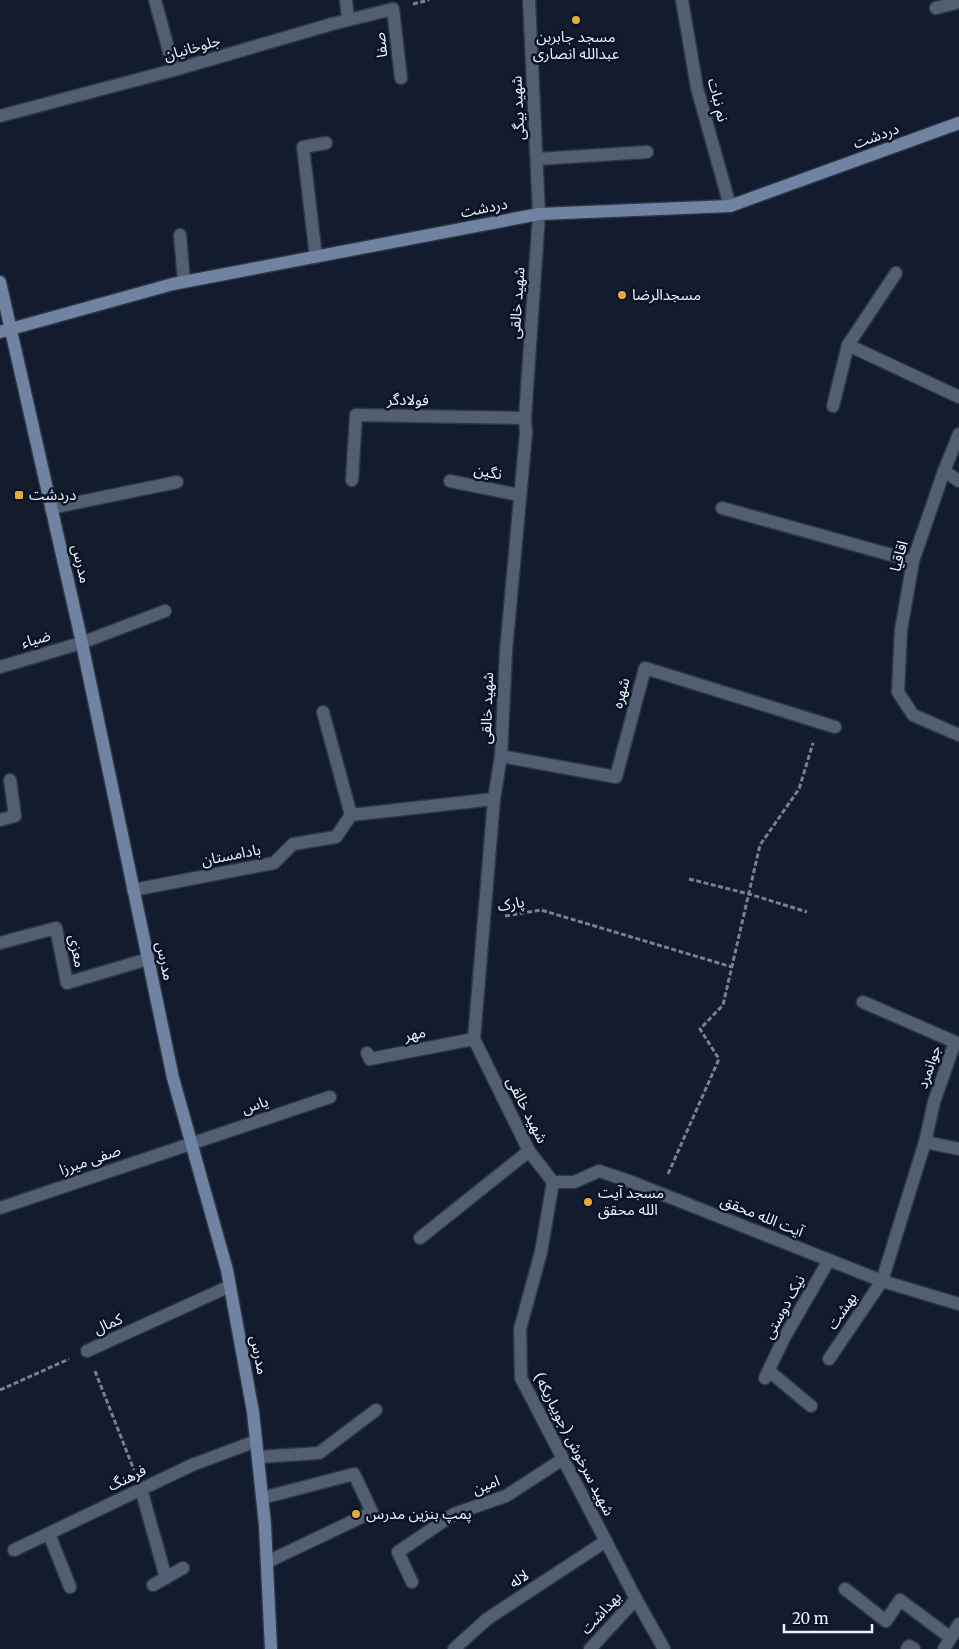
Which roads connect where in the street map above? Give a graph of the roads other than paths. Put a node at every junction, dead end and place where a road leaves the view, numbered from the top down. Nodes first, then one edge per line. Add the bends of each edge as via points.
1 (154, 0) edge
2 (346, 0) edge
3 (529, 0) edge
4 (682, 0) edge
5 (959, 2) edge
6 (936, 8) dead end
7 (393, 9) joint
8 (348, 19) junction
9 (174, 70) junction
10 (401, 78) dead end
11 (0, 116) edge
12 (959, 123) edge
13 (326, 143) dead end
14 (647, 152) dead end
15 (537, 159) junction
16 (730, 206) junction
17 (539, 214) junction
18 (180, 235) dead end
19 (316, 257) junction
20 (896, 273) dead end
21 (0, 282) edge
22 (184, 282) junction
23 (5, 331) edge
24 (848, 345) junction
25 (959, 397) edge
26 (833, 406) dead end
27 (526, 418) junction
28 (959, 434) edge
29 (944, 471) junction
30 (352, 480) dead end
31 (450, 481) dead end
32 (959, 481) edge
33 (177, 482) dead end
34 (519, 495) junction
35 (52, 508) junction
36 (722, 508) dead end
37 (913, 561) junction
38 (165, 611) dead end
39 (82, 643) junction
40 (0, 667) edge
41 (323, 712) dead end
42 (835, 728) dead end
43 (959, 735) edge
44 (501, 756) junction
45 (10, 780) dead end
46 (494, 799) junction
47 (351, 815) junction
48 (0, 820) edge
49 (133, 890) junction
50 (0, 943) edge
51 (148, 959) junction
52 (863, 1002) dead end
53 (474, 1039) junction
54 (367, 1052) dead end
55 (330, 1097) dead end
56 (926, 1142) junction
57 (191, 1144) junction
58 (959, 1149) edge
59 (529, 1151) junction
60 (553, 1182) junction
61 (0, 1208) edge
62 (420, 1238) dead end
63 (829, 1260) junction
64 (882, 1281) junction
65 (230, 1286) junction
66 (959, 1304) edge
67 (87, 1351) road end
68 (829, 1359) dead end
69 (811, 1406) dead end
70 (376, 1410) dead end
71 (256, 1441) junction
72 (258, 1457) junction
73 (563, 1459) junction
74 (142, 1489) junction
75 (262, 1498) junction
76 (49, 1534) junction
77 (606, 1541) junction
78 (14, 1550) dead end
79 (267, 1562) junction
80 (183, 1568) dead end
81 (166, 1578) junction
82 (412, 1582) dead end
83 (153, 1585) dead end
84 (70, 1587) dead end
85 (845, 1589) dead end
86 (636, 1600) junction
87 (959, 1624) edge
88 (947, 1644) edge
89 (271, 1649) edge
90 (454, 1649) edge
91 (590, 1649) edge
92 (664, 1649) edge
93 (907, 1649) edge
94 (914, 1649) edge

1 - 9 street
2 - 8 street
3 - 15 street, شهید بیگی
4 - 16 street, نم نبات via 698,88
5 - 6 street
7 - 8 street, جلوخانیان
7 - 10 street, صفا
8 - 9 street, جلوخانیان
9 - 11 street, جلوخانیان
12 - 16 main road, دردشت
13 - 19 street via 303,148
14 - 15 street
15 - 17 street, شهید بیگی
16 - 17 main road, دردشت
17 - 19 main road, دردشت
17 - 27 street, شهید خالقی
18 - 22 street
19 - 22 main road, دردشت
20 - 24 street
21 - 23 main road, مدرس
22 - 23 main road, دردشت
23 - 35 main road, مدرس
24 - 25 street
24 - 26 street
27 - 30 street, فولادگر via 356,415
27 - 34 street, شهید خالقی
28 - 29 street, اقاقیا
29 - 32 street
29 - 37 street, اقاقیا
31 - 34 street, نگین
33 - 35 street
34 - 44 street, شهید خالقی
35 - 39 main road, مدرس
36 - 37 street
37 - 43 street, اقاقیا via 901,630 898,692 913,714
38 - 39 street, ضیاء
39 - 40 street, ضیاء
39 - 49 main road, مدرس
41 - 47 street
42 - 44 street, شهره via 645,668 616,777
44 - 46 street, شهید خالقی
45 - 48 street via 15,816
46 - 47 street
46 - 53 street, شهید خالقی
47 - 49 street, بادامستان via 336,837 293,844 274,863
49 - 51 main road, مدرس
50 - 51 street, معزی via 56,928 67,984
51 - 57 main road, مدرس via 173,1078
52 - 56 street, جوانمرد via 955,1042 934,1102
53 - 54 street, مهر via 370,1060
53 - 59 street, شهید خالقی
55 - 57 street, یاس
56 - 58 street
56 - 64 street, جوانمرد
57 - 61 street, صفی میرزا
57 - 65 main road, مدرس
59 - 60 street, شهید خالقی
59 - 62 street
60 - 63 street, آیت الله محقق via 574,1182 599,1171
60 - 73 street, شهید سرخوش (جویباریکه) via 541,1252 520,1329 521,1378
63 - 64 street, آیت الله محقق
63 - 69 street, نیک دوستی via 767,1374
64 - 66 street, آیت الله محقق
64 - 68 street, بهشت
65 - 67 street, کمال
65 - 71 main road, مدرس via 254,1412
70 - 72 street via 319,1453
71 - 72 main road, مدرس
71 - 74 street, فرهنگ via 192,1465
72 - 75 main road, مدرس
73 - 77 street, شهید سرخوش (جویباریکه)
73 - 82 street, امین via 506,1496 454,1514 398,1552
74 - 76 street, فرهنگ
74 - 81 street
75 - 79 main road, مدرس
75 - 79 street via 354,1474 372,1512
76 - 78 street, فرهنگ
76 - 84 street
77 - 86 street, شهید سرخوش (جویباریکه)
77 - 90 street, لاله via 487,1619
79 - 89 main road, مدرس
80 - 81 street
81 - 83 street
85 - 88 street via 886,1621 900,1600
86 - 91 street, بهداشت
86 - 92 street, شهید سرخوش (جویباریکه)
87 - 88 street
93 - 94 street via 909,1646

